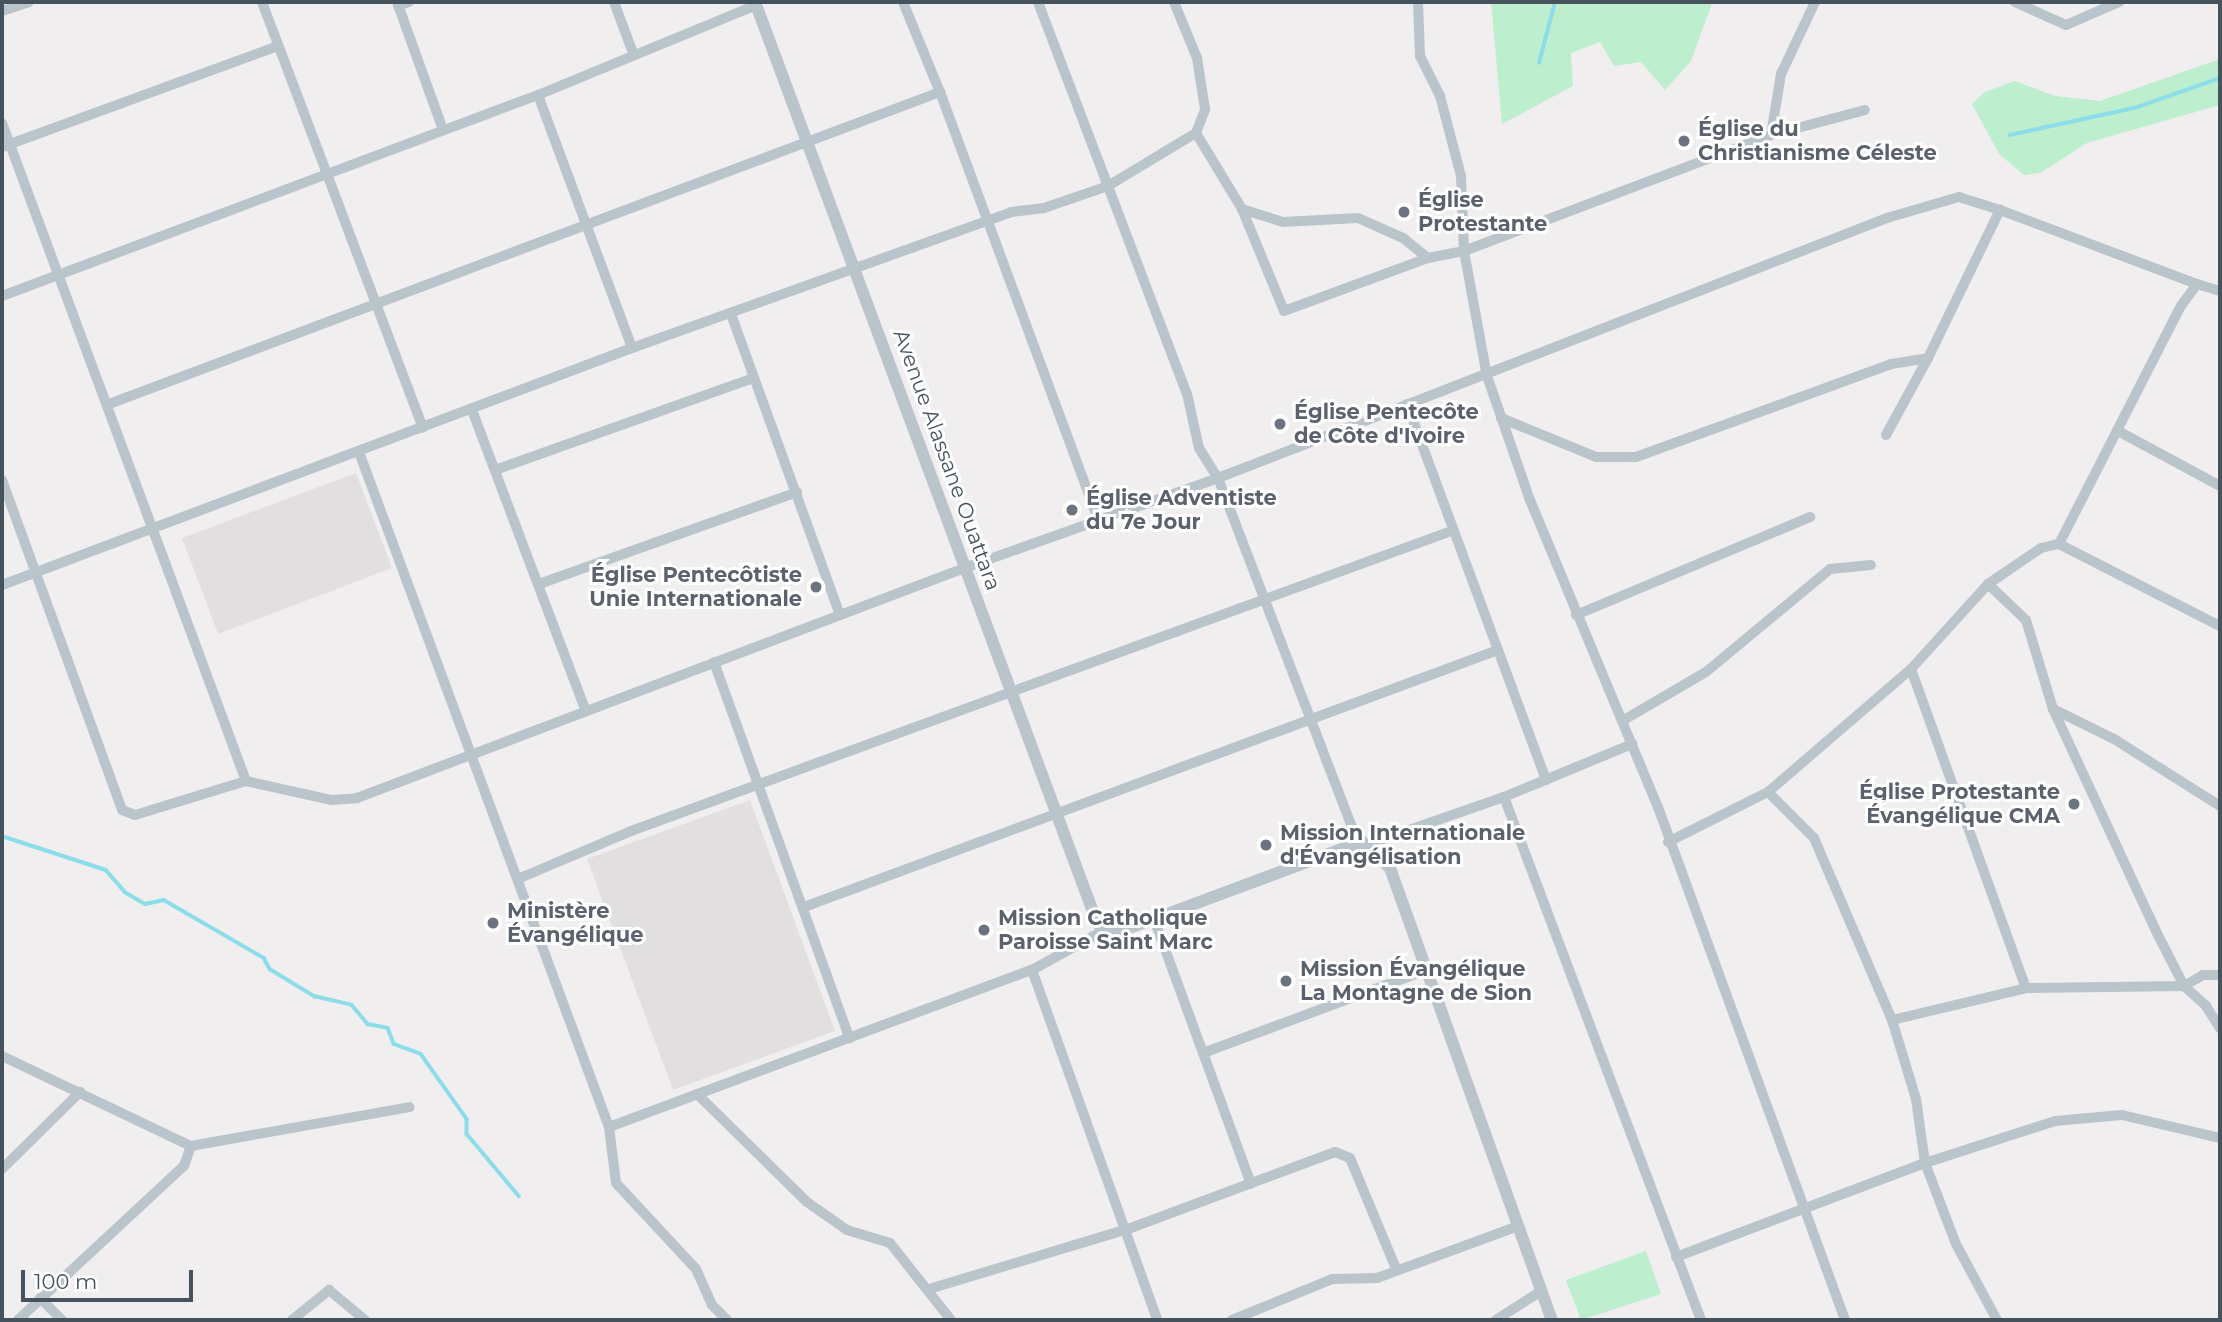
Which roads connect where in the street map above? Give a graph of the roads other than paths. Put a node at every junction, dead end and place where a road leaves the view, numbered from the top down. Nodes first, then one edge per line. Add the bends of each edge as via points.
1 (29, 2) edge
2 (262, 2) edge
3 (409, 2) edge
4 (614, 2) edge
5 (903, 2) edge
6 (1038, 2) edge
7 (1174, 2) edge
8 (1418, 2) edge
9 (1815, 2) edge
10 (2015, 2) edge
11 (2119, 2) edge
12 (755, 3) edge
13 (397, 4) edge
14 (2, 11) edge
15 (278, 47) junction
16 (633, 53) junction
17 (940, 92) junction
18 (538, 95) junction
19 (1865, 110) dead end
20 (2, 123) edge
21 (443, 130) junction
22 (1196, 133) junction
23 (1771, 135) junction
24 (809, 141) junction
25 (6, 146) edge
26 (326, 172) junction
27 (1108, 186) junction
28 (1242, 209) junction
29 (2000, 209) junction
30 (987, 221) junction
31 (586, 224) junction
32 (1464, 251) junction
33 (1428, 258) junction
34 (855, 269) junction
35 (58, 273) junction
36 (2197, 284) junction
37 (2220, 291) edge
38 (2, 296) edge
39 (377, 302) junction
40 (731, 314) junction
41 (632, 348) junction
42 (1928, 358) junction
43 (1487, 376) junction
44 (753, 378) junction
45 (109, 404) junction
46 (1407, 404) junction
47 (472, 410) junction
48 (1501, 418) junction
49 (423, 428) junction
50 (2118, 431) junction
51 (1886, 435) dead end
52 (359, 452) junction
53 (495, 470) junction
54 (1218, 478) junction
55 (2, 480) edge
56 (2220, 486) edge
57 (797, 492) junction
58 (1810, 517) dead end
59 (1099, 521) junction
60 (156, 529) junction
61 (1454, 530) junction
62 (2059, 544) junction
63 (1871, 565) dead end
64 (967, 567) junction
65 (37, 573) junction
66 (539, 584) junction
67 (1988, 584) junction
68 (2, 585) edge
69 (1265, 598) junction
70 (840, 615) junction
71 (1576, 615) junction
72 (2220, 626) edge
73 (1498, 650) junction
74 (714, 663) junction
75 (1911, 669) junction
76 (1011, 691) junction
77 (585, 709) junction
78 (2053, 709) junction
79 (1312, 719) junction
80 (1622, 721) junction
81 (1632, 744) junction
82 (469, 755) junction
83 (1546, 780) junction
84 (246, 781) junction
85 (759, 785) junction
86 (1768, 793) junction
87 (1504, 797) junction
88 (2220, 806) edge
89 (1056, 813) junction
90 (1668, 842) junction
91 (1366, 845) junction
92 (520, 878) junction
93 (804, 907) junction
94 (1154, 919) junction
95 (1103, 932) junction
96 (1032, 970) junction
97 (1424, 971) junction
98 (2220, 975) edge
99 (2184, 986) junction
100 (2026, 988) junction
101 (1892, 1020) junction
102 (2220, 1028) edge
103 (849, 1038) junction
104 (1203, 1053) junction
105 (2, 1056) edge
106 (80, 1092) junction
107 (697, 1094) junction
108 (410, 1107) dead end
109 (609, 1127) junction
110 (2220, 1138) edge
111 (191, 1146) junction
112 (1925, 1163) junction
113 (2, 1169) edge
114 (1251, 1184) junction
115 (1805, 1209) junction
116 (1518, 1226) junction
117 (1128, 1229) junction
118 (1676, 1257) junction
119 (1396, 1271) junction
120 (929, 1289) junction
121 (1541, 1291) junction
122 (40, 1298) junction
123 (18, 1320) edge
124 (62, 1320) edge
125 (292, 1320) edge
126 (365, 1320) edge
127 (727, 1320) edge
128 (951, 1320) edge
129 (1157, 1320) edge
130 (1232, 1320) edge
131 (1496, 1320) edge
132 (1552, 1320) edge
133 (1701, 1320) edge
134 (1844, 1320) edge
135 (1997, 1320) edge

1 - 14 street
2 - 15 street
3 - 13 street
4 - 16 street
5 - 17 street
6 - 27 street
7 - 22 street via 1197,58 1205,109
8 - 32 street via 1420,55 1440,96 1461,176
9 - 23 street via 1781,74
10 - 11 street via 2066,25
12 - 16 street
12 - 24 street, Avenue Alassane Ouattara
13 - 21 street
15 - 25 street
15 - 26 street
16 - 18 street
17 - 24 street
17 - 30 street
18 - 21 street
18 - 31 street
19 - 23 street
20 - 25 street
21 - 26 street
22 - 27 street
22 - 28 street
23 - 32 street
24 - 31 street
24 - 34 street, Avenue Alassane Ouattara
25 - 35 street
26 - 35 street
26 - 39 street
27 - 30 street
27 - 54 street via 1187,394 1199,448
28 - 33 street via 1283,222 1358,218 1403,238
28 - 33 street via 1284,311
29 - 36 street
29 - 42 street
29 - 43 street via 1959,197 1921,206
30 - 34 street
30 - 59 street
31 - 39 street
31 - 41 street
32 - 33 street
32 - 43 street
34 - 40 street
34 - 64 street, Avenue Alassane Ouattara
35 - 38 street
35 - 45 street
36 - 37 street
36 - 50 street via 2162,338
39 - 45 street
39 - 49 street
40 - 41 street
40 - 44 street
41 - 47 street
42 - 48 street via 1891,364 1636,457 1596,457
42 - 51 street
43 - 46 street
43 - 48 street
44 - 53 street
44 - 57 street
45 - 60 street
46 - 54 street
46 - 61 street
47 - 49 street
47 - 53 street
48 - 71 street
49 - 52 street
50 - 56 street
50 - 62 street
52 - 60 street
52 - 82 street
53 - 66 street
54 - 59 street
54 - 69 street
55 - 65 street
57 - 66 street
57 - 70 street
58 - 71 street
59 - 64 street
60 - 65 street
60 - 84 street
61 - 69 street
61 - 73 street
62 - 67 street via 2013,563
62 - 72 street
63 - 80 street via 1830,569 1706,672
64 - 70 street
64 - 76 street, Avenue Alassane Ouattara
65 - 68 street
65 - 84 street via 121,810 135,815
66 - 77 street
67 - 75 street
67 - 78 street via 2026,620
69 - 76 street
69 - 79 street
70 - 74 street
71 - 80 street
73 - 79 street
73 - 83 street
74 - 77 street
74 - 85 street
75 - 86 street
75 - 100 street
76 - 85 street
76 - 89 street, Avenue Alassane Ouattara
77 - 82 street
78 - 88 street via 2114,739
78 - 99 street
79 - 89 street
79 - 91 street via 1351,825
80 - 81 street
81 - 83 street
81 - 90 street
82 - 84 street via 357,798 331,800
82 - 92 street
83 - 87 street
85 - 92 street via 631,831
85 - 93 street
86 - 90 street
86 - 101 street via 1814,838
87 - 91 street
87 - 118 street
89 - 93 street
89 - 95 street, Avenue Alassane Ouattara
90 - 115 street
91 - 94 street via 1345,848
91 - 97 street via 1390,869
92 - 109 street
93 - 103 street
94 - 95 street via 1116,933
94 - 104 street
95 - 96 street
96 - 103 street
96 - 117 street
97 - 104 street
97 - 116 street
98 - 99 street via 2203,975
99 - 100 street
99 - 102 street via 2206,1006
100 - 101 street
101 - 112 street via 1916,1099
103 - 107 street
104 - 114 street
105 - 106 street
106 - 111 street
106 - 113 street
107 - 109 street
107 - 120 street via 807,1202 847,1230 890,1243
108 - 111 street
109 - 127 street via 611,1170 621,1194 696,1269 712,1305
110 - 112 street via 2122,1115 2089,1114
111 - 122 street via 184,1167
112 - 115 street
112 - 135 street via 1956,1244
114 - 117 street
114 - 119 street via 1344,1152
115 - 118 street
115 - 134 street
116 - 119 street
116 - 121 street
117 - 120 street
117 - 129 street
118 - 133 street
119 - 130 street via 1377,1278 1332,1279
120 - 128 street
121 - 131 street
121 - 132 street
122 - 123 street
122 - 124 street
125 - 126 street via 329,1290

